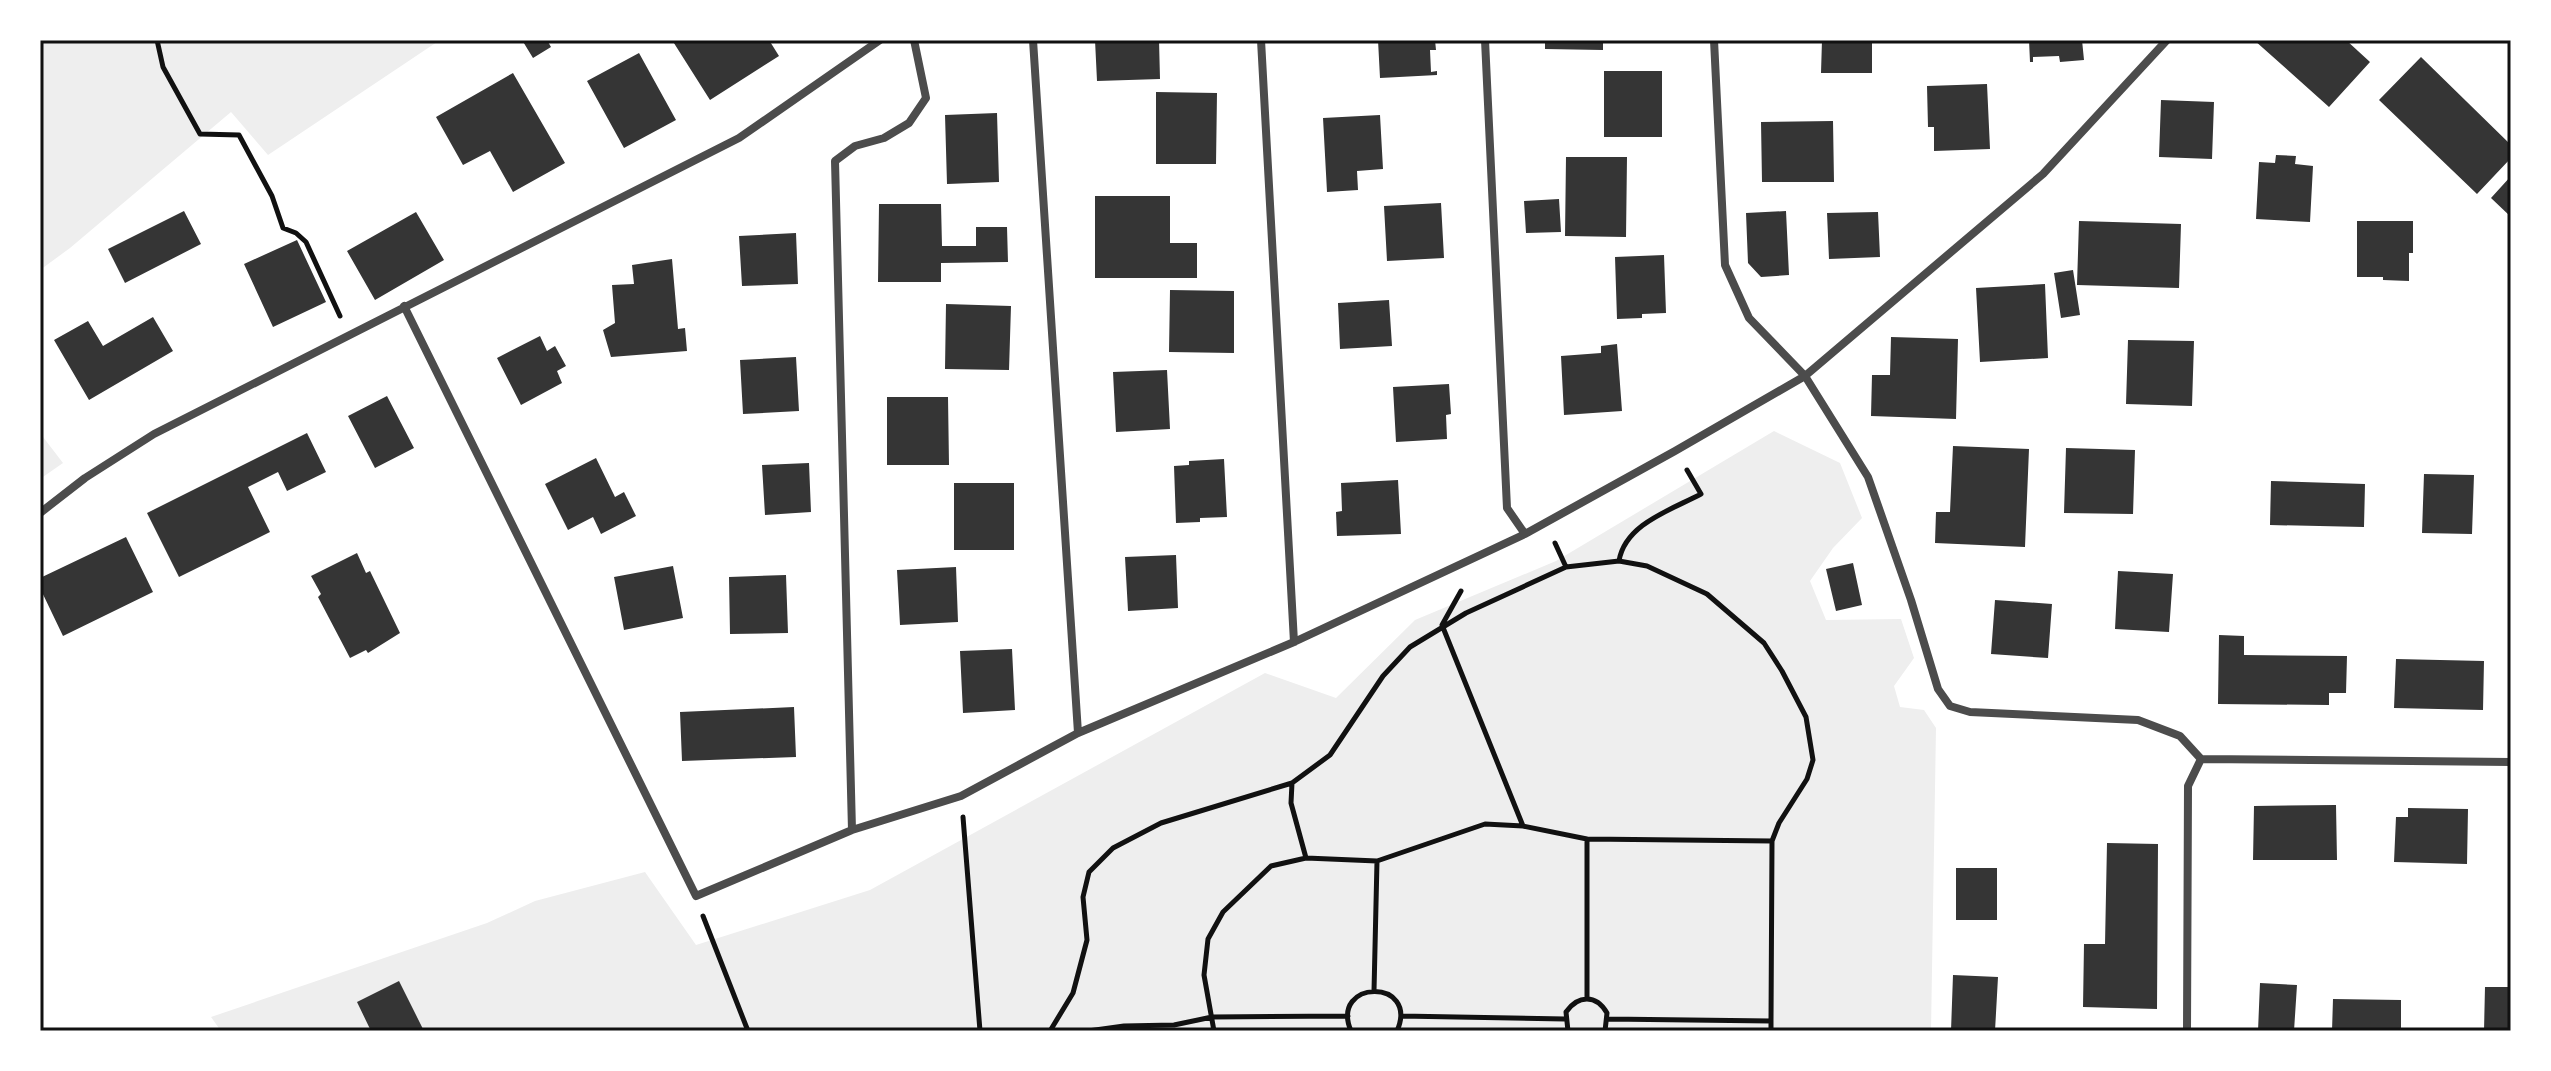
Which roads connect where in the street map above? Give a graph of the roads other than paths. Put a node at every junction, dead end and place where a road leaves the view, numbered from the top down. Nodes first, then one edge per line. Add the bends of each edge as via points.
1 (880, 40) edge
2 (914, 40) edge
3 (1033, 40) edge
4 (1261, 40) edge
5 (1485, 40) edge
6 (1714, 40) edge
7 (2167, 40) edge
8 (404, 306) junction
9 (1805, 376) junction
10 (40, 513) edge
11 (1525, 534) junction
12 (1294, 642) junction
13 (1078, 733) junction
14 (2201, 759) junction
15 (2511, 762) edge
16 (852, 830) junction
17 (2187, 1031) edge

1 - 8 street via 739,138
2 - 16 street via 926,98 909,123 884,138 855,146 835,161
3 - 13 street
4 - 12 street
5 - 11 street via 1507,508
6 - 9 street via 1725,265 1749,318
7 - 9 street via 2043,174
8 - 10 street via 154,434
8 - 16 street via 696,896
9 - 11 street
9 - 14 street via 1868,477 1938,689 1950,706 1970,712 2138,720 2180,736
11 - 12 street
12 - 13 street
13 - 16 street via 961,796
14 - 15 street
14 - 17 street via 2188,786

